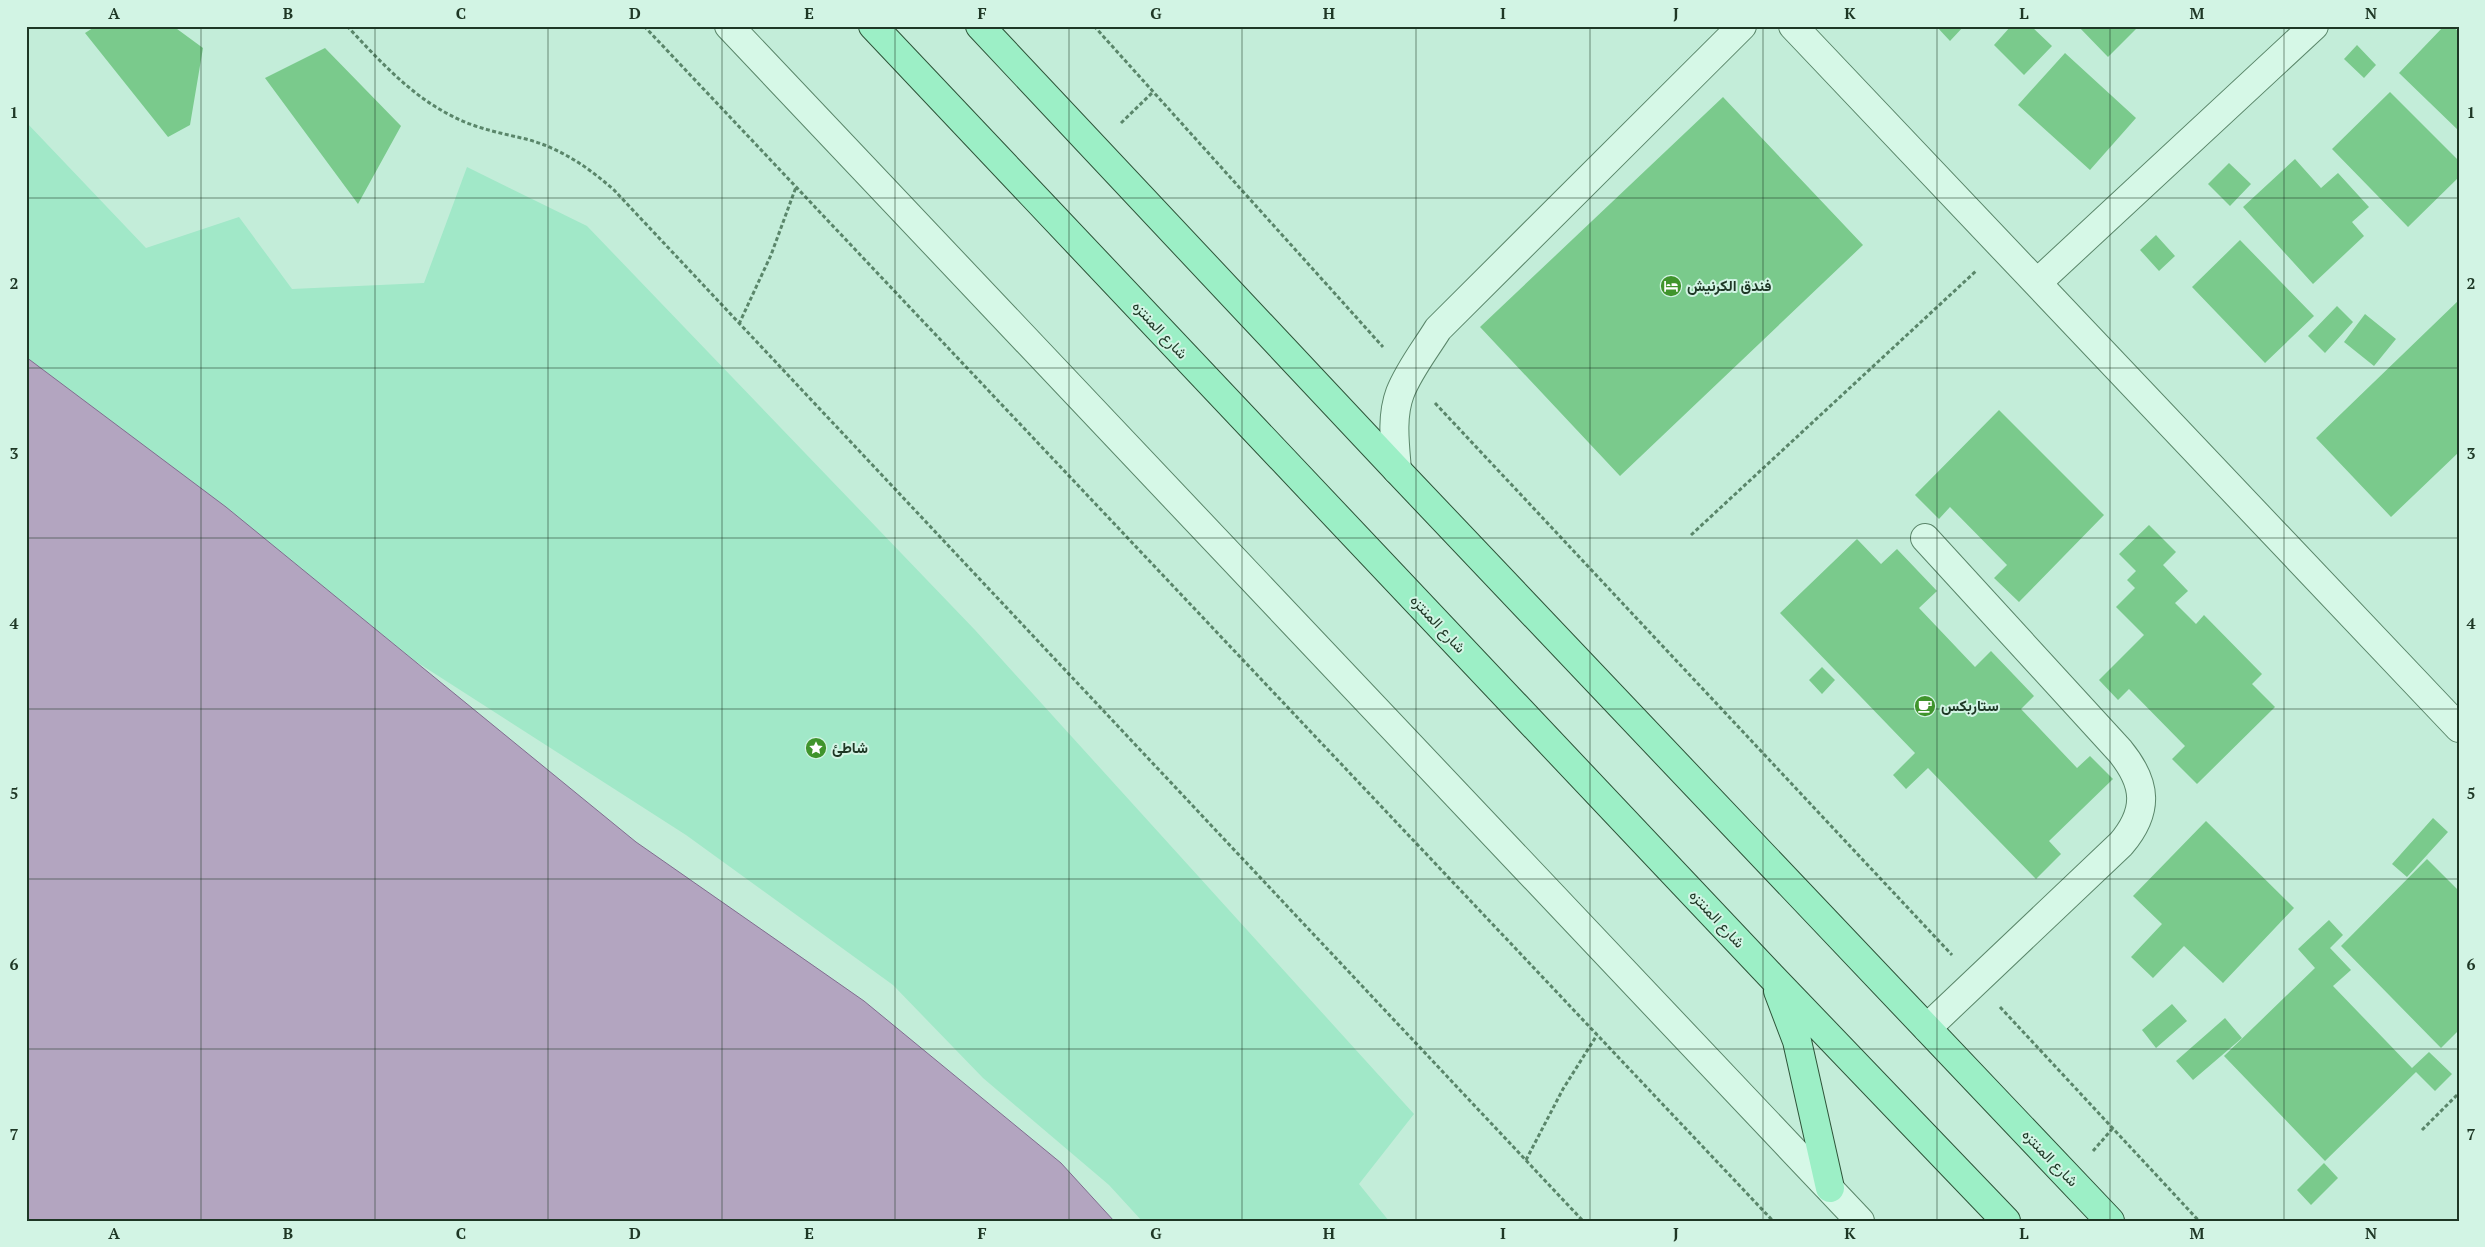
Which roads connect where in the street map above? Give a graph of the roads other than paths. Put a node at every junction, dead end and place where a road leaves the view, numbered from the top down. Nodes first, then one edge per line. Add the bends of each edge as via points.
1 (729, 26) edge
2 (873, 26) edge
3 (980, 26) edge
4 (1742, 26) edge
5 (1793, 26) edge
6 (2314, 26) edge
7 (2037, 283) junction
8 (1397, 470) junction
9 (1925, 538) dead end
10 (2459, 728) edge
11 (1771, 976) junction
12 (1927, 1028) junction
13 (1830, 1188) junction
14 (1860, 1221) edge
15 (2006, 1221) edge
16 (2110, 1221) edge

1 - 13 street
2 - 11 main road, شارع المنتزه
3 - 8 main road, شارع المنتزه
4 - 8 street via 1438,329 1408,375 1400,395 1394,432
5 - 7 street
6 - 7 street
7 - 10 street
8 - 12 main road, شارع المنتزه
9 - 12 street via 2134,767 2141,787 2141,808 2134,828 2121,844
11 - 13 main road via 1797,1041
11 - 15 main road, شارع المنتزه
12 - 16 main road, شارع المنتزه
13 - 14 street

